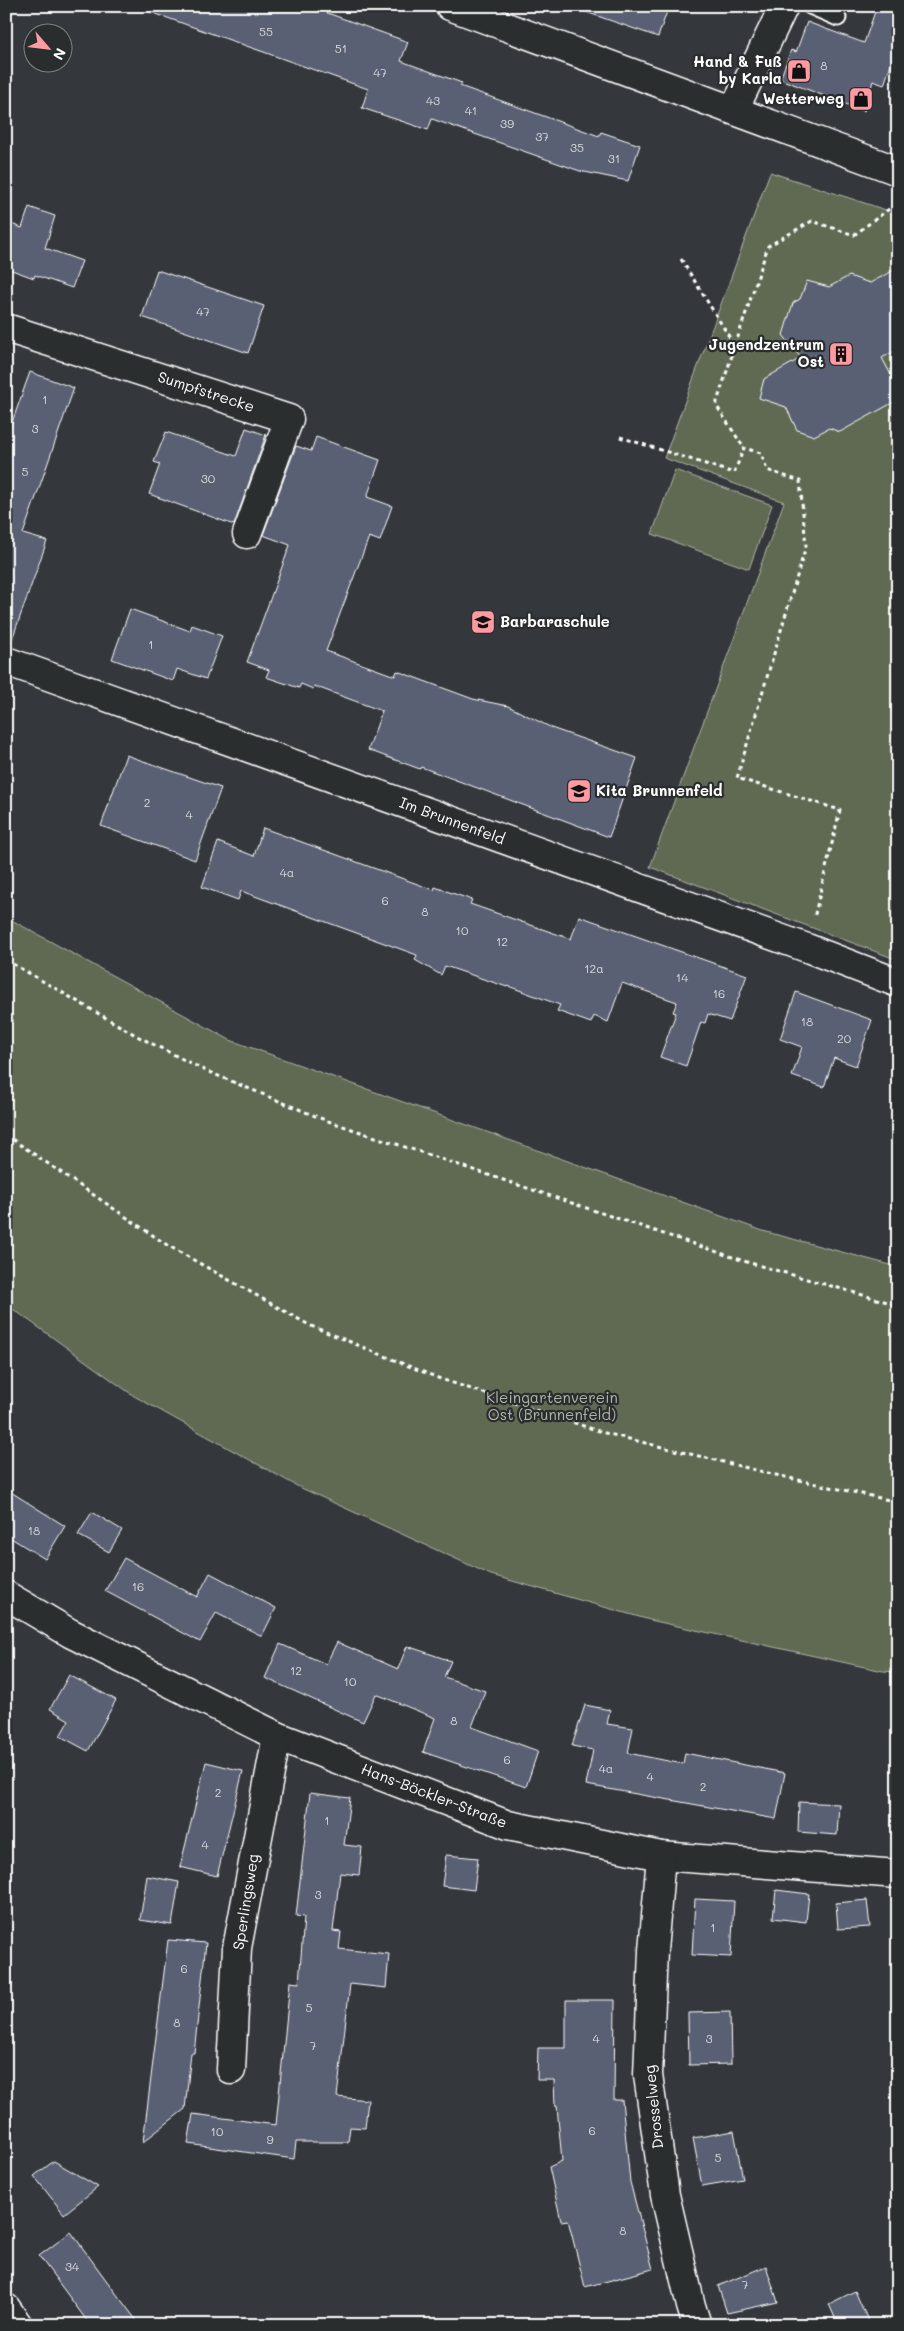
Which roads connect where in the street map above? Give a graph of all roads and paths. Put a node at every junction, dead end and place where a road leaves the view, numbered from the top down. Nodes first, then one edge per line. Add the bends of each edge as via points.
1 (450, 6) edge
2 (784, 6) edge
3 (810, 6) edge
4 (838, 18) dead end
5 (734, 110) junction
6 (898, 172) edge
7 (898, 202) edge
8 (681, 259) dead end
9 (6, 328) edge
10 (735, 346) junction
11 (620, 437) dead end
12 (744, 448) junction
13 (247, 534) dead end
14 (6, 661) edge
15 (807, 948) junction
16 (6, 960) edge
17 (898, 983) edge
18 (6, 1134) edge
19 (898, 1305) edge
20 (898, 1502) edge
21 (6, 1595) edge
22 (277, 1736) junction
23 (661, 1856) junction
24 (898, 1874) edge
25 (231, 2070) dead end
26 (6, 2308) edge
27 (18, 2325) edge
28 (698, 2325) edge

1 - 5 street
2 - 5 street
3 - 4 lane
5 - 6 street
7 - 10 path via 854,235 812,221 768,246
8 - 10 path
9 - 13 street, Sumpfstrecke via 289,419
10 - 12 path via 716,405
11 - 12 path via 734,473
12 - 15 path via 761,454 767,470 800,480 806,546 737,778 840,810
14 - 15 street, Im Brunnenfeld
15 - 17 street, Im Brunnenfeld
16 - 19 path via 130,1032 204,1070 325,1120 747,1262
18 - 20 path via 167,1244 309,1325 438,1378 604,1433 776,1476
21 - 22 street, Hans-Böckler-Straße via 70,1633
22 - 23 street, Hans-Böckler-Straße via 508,1825
22 - 25 street, Sperlingsweg via 237,1948
23 - 24 street, Hans-Böckler-Straße
23 - 28 street, Drosselweg via 648,2075 665,2194
26 - 27 street

